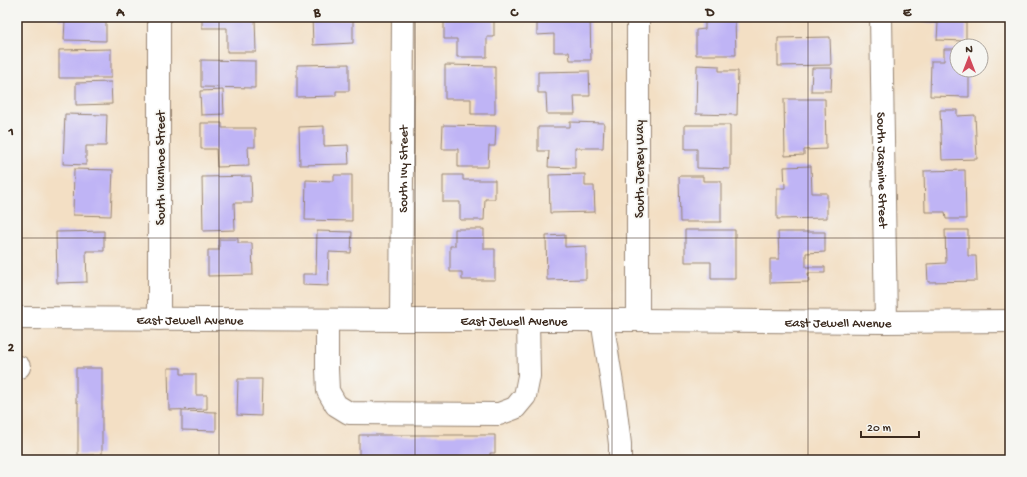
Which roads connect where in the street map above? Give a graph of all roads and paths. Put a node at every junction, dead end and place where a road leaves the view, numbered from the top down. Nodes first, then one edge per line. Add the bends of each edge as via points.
1 (159, 17) edge
2 (403, 17) edge
3 (638, 17) edge
4 (881, 17) edge
5 (17, 318) edge
6 (159, 319) junction
7 (327, 320) junction
8 (402, 320) junction
9 (528, 320) junction
10 (602, 320) junction
11 (638, 320) junction
12 (1010, 321) edge
13 (886, 322) junction
14 (620, 460) edge

1 - 6 street, South Ivanhoe Street
2 - 8 street, South Ivy Street
3 - 11 street, South Jersey Way
4 - 13 street, South Jasmine Street
5 - 6 street, East Jewell Avenue
6 - 7 street, East Jewell Avenue
7 - 8 street, East Jewell Avenue
7 - 9 street via 328,392 336,405 349,412 491,414 515,408 525,396 529,376
8 - 9 street, East Jewell Avenue
9 - 10 street, East Jewell Avenue
10 - 11 street, East Jewell Avenue
10 - 14 street via 620,444
11 - 13 street, East Jewell Avenue
12 - 13 street, East Jewell Avenue

